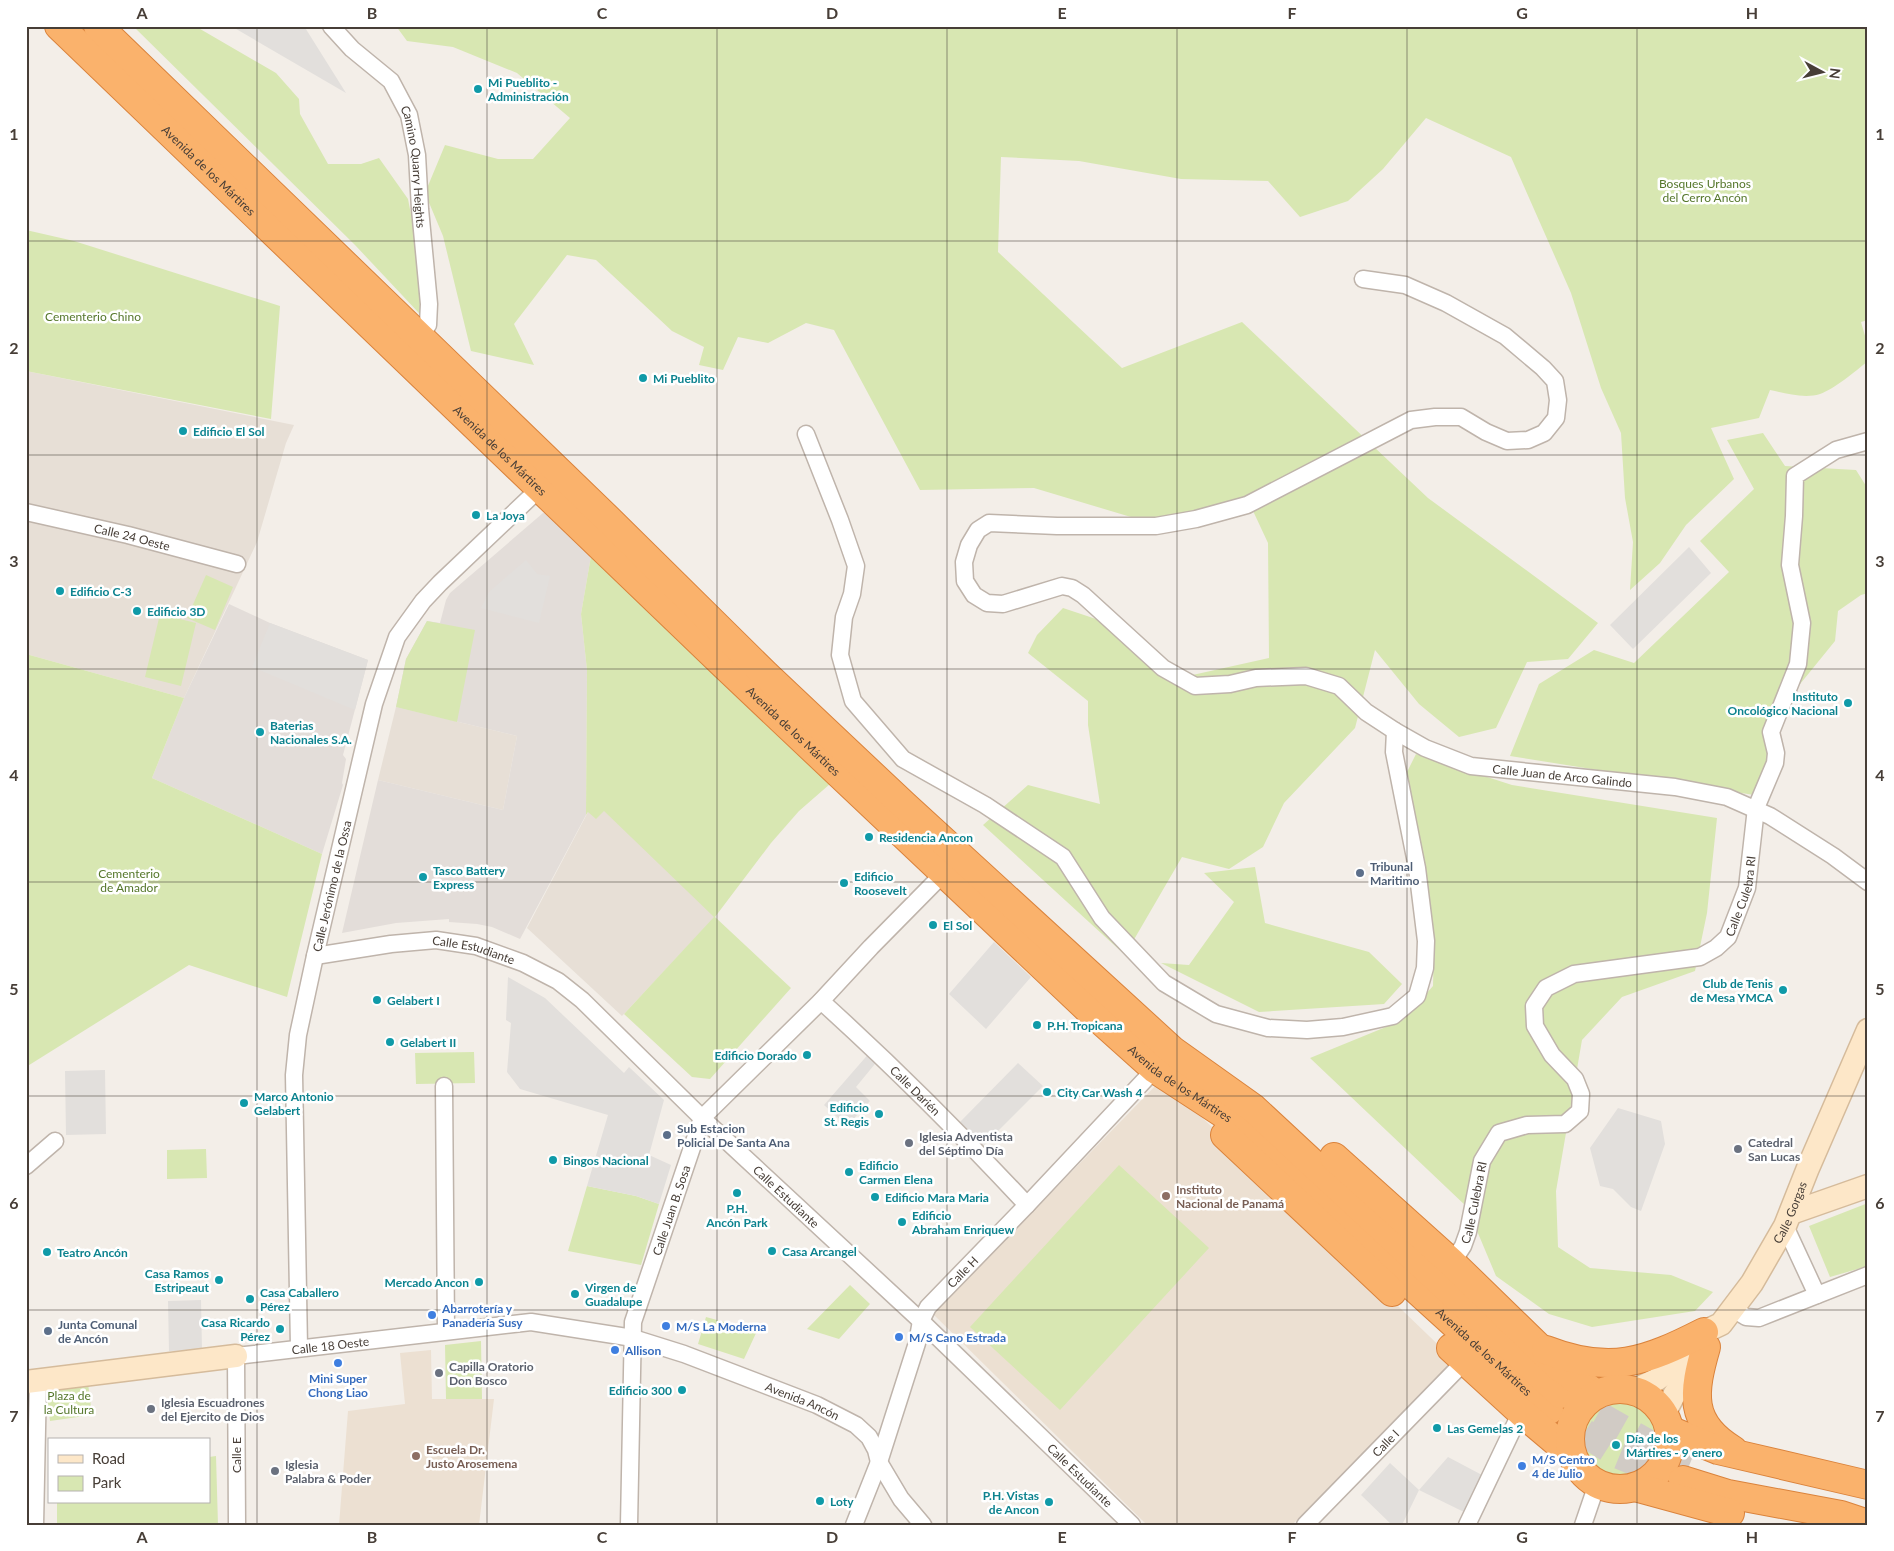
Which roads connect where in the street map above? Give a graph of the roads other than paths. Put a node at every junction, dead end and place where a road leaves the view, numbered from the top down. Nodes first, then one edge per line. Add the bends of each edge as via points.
1 (59, 26) edge
2 (98, 26) edge
3 (331, 26) edge
4 (1364, 279) dead end
5 (419, 336) junction
6 (806, 434) dead end
7 (1868, 441) edge
8 (540, 488) junction
9 (26, 512) edge
10 (236, 564) dead end
11 (1395, 731) junction
12 (1756, 808) junction
13 (944, 873) junction
14 (1868, 882) edge
15 (315, 956) junction
16 (1116, 1000) junction
17 (821, 1001) junction
18 (1868, 1030) edge
19 (1155, 1069) junction
20 (444, 1086) dead end
21 (702, 1118) junction
22 (55, 1141) dead end
23 (26, 1166) edge
24 (1868, 1186) edge
25 (1027, 1205) junction
26 (1788, 1220) junction
27 (1452, 1263) junction
28 (1868, 1275) edge
29 (1817, 1295) junction
30 (1733, 1309) junction
31 (921, 1321) junction
32 (446, 1330) junction
33 (1709, 1335) junction
34 (633, 1338) junction
35 (300, 1347) junction
36 (1538, 1347) junction
37 (236, 1356) junction
38 (1465, 1361) junction
39 (32, 1382) edge
40 (1634, 1390) junction
41 (1596, 1394) junction
42 (1521, 1412) junction
43 (1666, 1422) junction
44 (1572, 1455) junction
45 (1745, 1457) junction
46 (879, 1462) junction
47 (1597, 1484) junction
48 (1868, 1485) edge
49 (1635, 1487) junction
50 (1868, 1502) edge
51 (1868, 1524) edge
52 (35, 1525) edge
53 (237, 1525) edge
54 (629, 1525) edge
55 (854, 1525) edge
56 (923, 1525) edge
57 (1132, 1525) edge
58 (1305, 1525) edge
59 (1467, 1525) edge
60 (1583, 1525) edge
61 (1790, 1525) edge

1 - 8 highway, Avenida de los Mártires
2 - 5 highway, Avenida de los Mártires
3 - 5 street, Camino Quarry Heights via 352,49 391,81 409,115 417,155 429,304 428,325
4 - 11 street, Calle Juan de Arco Galindo via 1405,285 1446,303 1505,336 1544,368 1554,381 1558,400 1556,418 1544,433 1528,440 1508,441 1461,418 1411,420 1247,505 1196,519 1156,526 989,523 978,530 969,545 964,562 965,581 974,595 986,603 1003,604 1062,586 1072,588 1163,668 1195,686 1306,676 1339,686 1366,712
5 - 16 highway, Avenida de los Mártires via 766,675
6 - 11 street via 856,566 852,594 844,617 840,655 854,700 903,759 985,805 1064,857 1102,918 1164,982 1216,1014 1268,1028 1307,1030 1393,1016 1417,996 1425,968 1426,941 1417,868 1394,752
7 - 12 street, Calle Culebra Rl via 1836,450 1794,476 1790,565 1802,623 1798,664 1770,732 1775,763
8 - 13 highway, Avenida de los Mártires
8 - 15 street, Calle Jerónimo de la Ossa via 440,582 397,637 374,704
9 - 10 street, Calle 24 Oeste
11 - 12 street, Calle Juan de Arco Galindo via 1425,748 1471,766 1675,787 1727,797
12 - 14 street, Calle Juan de Arco Galindo
12 - 27 street, Calle Culebra Rl via 1747,888 1728,937 1716,948 1700,957 1574,974 1546,988 1534,1006 1535,1026 1552,1055 1575,1079 1582,1094 1580,1112 1565,1124 1527,1125 1499,1133 1482,1161 1468,1232
13 - 17 street, Calle Juan B. Sosa
13 - 19 highway, Avenida de los Mártires
15 - 21 street, Calle Estudiante via 436,940 476,946 523,963 558,981 582,1000
15 - 35 street, Calle Jerónimo de la Ossa via 298,1035 294,1075
16 - 19 highway, Avenida de los Mártires via 1173,1051 1253,1108 1555,1402 1409,1283 1287,1164 1230,1118
16 - 27 highway via 1256,1090
17 - 21 street, Calle Juan B. Sosa
17 - 25 street, Calle Darién via 960,1133
18 - 26 street, Calle Gorgas
19 - 25 street, Calle H
19 - 38 highway
20 - 32 street
21 - 31 street, Calle Estudiante
21 - 34 street, Calle Juan B. Sosa via 632,1322
22 - 23 street
24 - 26 street
25 - 31 street, Calle H via 928,1307
26 - 29 street
26 - 30 street, Calle Gorgas via 1770,1255
27 - 36 highway
28 - 29 street
29 - 30 street via 1759,1318 1746,1317
30 - 33 street, Calle Gorgas
31 - 46 street, Calle H
31 - 57 street, Calle Estudiante
32 - 34 street, Calle 18 Oeste via 531,1322
32 - 35 street, Calle 18 Oeste
33 - 36 highway via 1632,1362 1584,1361
33 - 40 street, Calle Gorgas via 1673,1368
33 - 43 street, Calle Gorgas via 1674,1395
33 - 45 highway via 1697,1381 1698,1412 1706,1429
34 - 46 street, Avenida Ancón via 817,1405 856,1425 869,1437
34 - 54 street, Calle Juan B. Sosa
35 - 37 street, Calle 18 Oeste
36 - 41 highway
37 - 39 street, Calle 18 Oeste
37 - 53 street, Calle E
38 - 42 highway
38 - 58 street, Calle I
39 - 52 street
40 - 41 highway via 1608,1389
40 - 43 highway via 1656,1403
41 - 44 highway via 1576,1414 1571,1427
42 - 44 highway
42 - 59 street
43 - 45 highway via 1718,1450
43 - 49 highway via 1668,1451 1659,1471
44 - 47 highway via 1579,1468
45 - 48 highway
46 - 55 street, Calle H
46 - 56 street, Avenida Ancón via 901,1499
47 - 49 highway via 1608,1488
47 - 60 street
49 - 61 highway via 1740,1516
50 - 51 highway via 1730,1473 1687,1470 1728,1494 1841,1515

